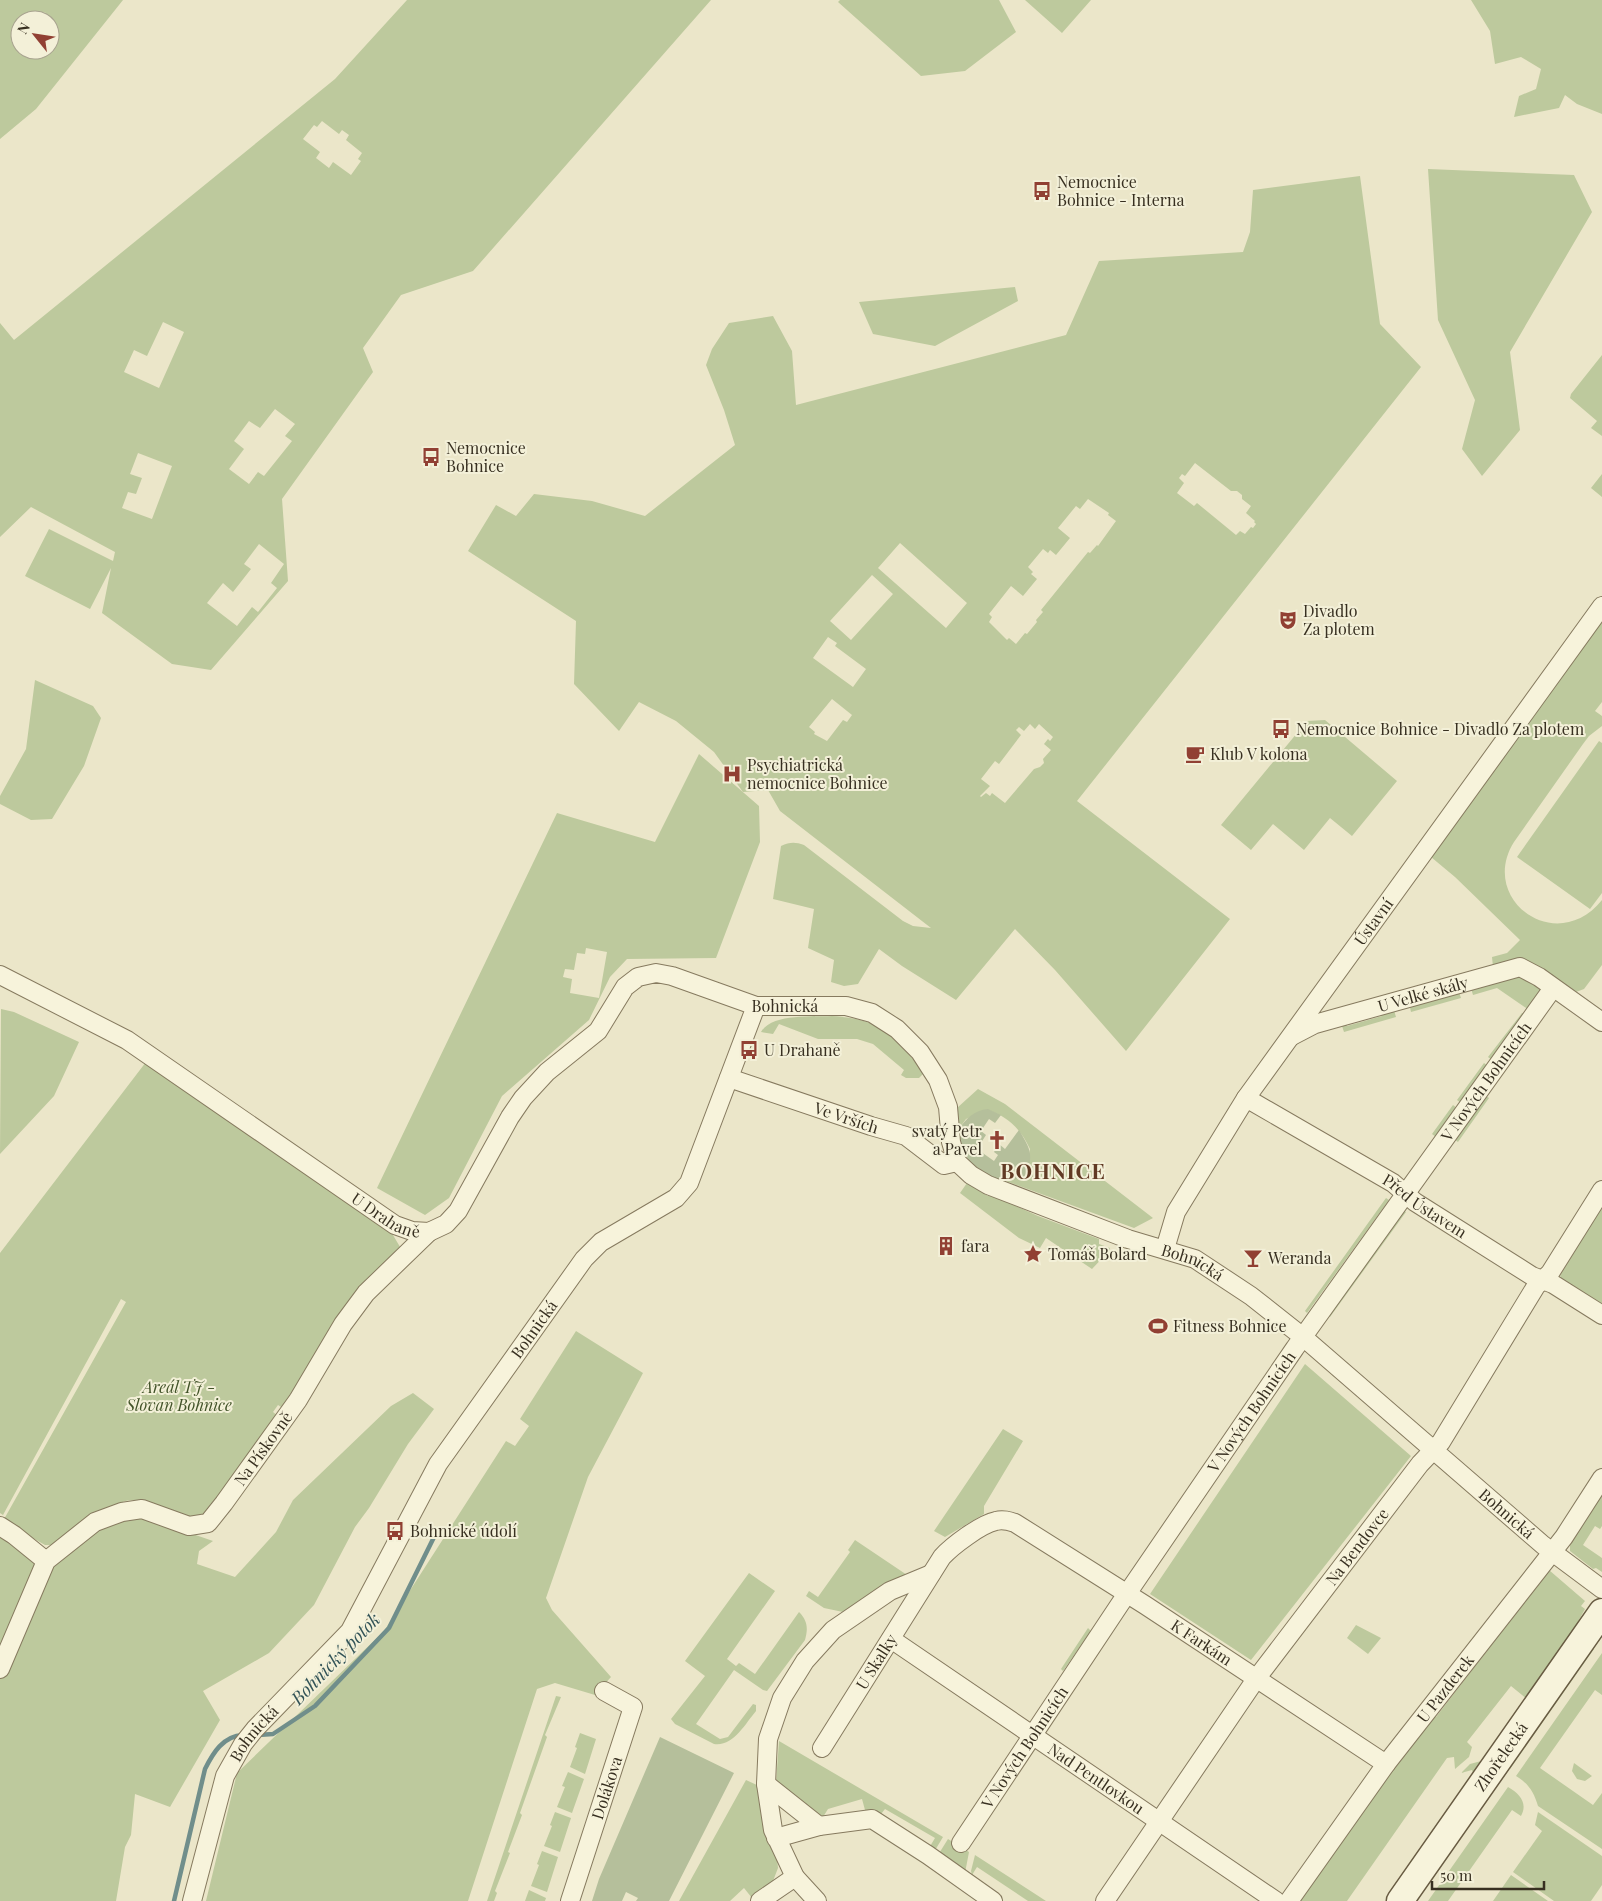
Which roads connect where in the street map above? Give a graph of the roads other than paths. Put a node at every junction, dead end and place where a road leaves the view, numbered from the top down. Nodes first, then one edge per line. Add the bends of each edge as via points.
1 (1602, 606) edge
2 (3, 981) edge
3 (1553, 988) junction
4 (756, 1006) junction
5 (1602, 1022) edge
6 (1289, 1038) junction
7 (729, 1078) junction
8 (1246, 1098) junction
9 (957, 1162) junction
10 (1602, 1190) edge
11 (1406, 1194) junction
12 (429, 1232) junction
13 (1165, 1249) junction
14 (1541, 1281) junction
15 (1602, 1315) edge
16 (1303, 1337) junction
17 (1433, 1450) junction
18 (1602, 1478) edge
19 (1016, 1523) joint
20 (0, 1526) edge
21 (1553, 1552) junction
22 (46, 1561) junction
23 (931, 1574) junction
24 (1602, 1589) edge
25 (1127, 1594) junction
26 (1602, 1612) edge
27 (891, 1639) junction
28 (0, 1669) edge
29 (1256, 1679) junction
30 (604, 1691) dead end
31 (1034, 1735) junction
32 (822, 1748) dead end
33 (1386, 1764) junction
34 (766, 1784) junction
35 (1159, 1822) junction
36 (819, 1826) junction
37 (776, 1838) junction
38 (961, 1843) dead end
39 (794, 1877) junction
40 (192, 1901) edge
41 (570, 1901) edge
42 (760, 1901) edge
43 (816, 1901) edge
44 (993, 1901) edge
45 (1105, 1901) edge
46 (1276, 1901) edge
47 (1289, 1901) edge
48 (1400, 1901) edge

1 - 6 street, Ústavní
2 - 12 street, U Drahaně via 127,1040 395,1225
3 - 5 street, U Velké skály
3 - 6 street, U Velké skály via 1520,967 1314,1024
3 - 11 street, V Nových Bohnicích
4 - 7 street, Bohnická
4 - 9 street, Bohnická via 846,1006 872,1013 897,1028 920,1052 938,1080 948,1107 951,1142
4 - 12 street, U Drahaně via 672,976 656,973 638,977 625,987 598,1031 547,1072 523,1098 458,1211 446,1224
6 - 8 street, Ústavní
7 - 9 street, Ve Vrších via 906,1136 944,1165
7 - 40 street, Bohnická via 689,1183 676,1198 601,1242 584,1258 438,1464 350,1630 243,1744 225,1776
8 - 11 street, Před Ústavem via 1393,1183
8 - 13 street, Ústavní via 1176,1212
9 - 13 street, Bohnická via 971,1176 988,1185 1128,1239
10 - 14 street, Na Bendovce via 1550,1273
11 - 14 street, Před Ústavem
11 - 16 street, V Nových Bohnicích
12 - 22 street, Na Pískovně via 360,1301 298,1400 208,1523 189,1526 142,1509 122,1512 95,1522
13 - 16 street, Bohnická via 1195,1259 1251,1296
14 - 15 street, Před Ústavem via 1553,1284
14 - 17 street, Na Bendovce
16 - 17 street, Bohnická
16 - 25 street, V Nových Bohnicích
17 - 21 street, Bohnická
17 - 29 street, Na Bendovce
18 - 21 street, U Pazderek
19 - 23 street, U Skalky via 995,1521 952,1546
19 - 25 street, K Farkám
20 - 22 street
21 - 24 street, Bohnická
21 - 33 street, U Pazderek
22 - 28 street
23 - 27 street, U Skalky
23 - 34 street, U Skalky via 890,1592 833,1630 805,1661 782,1698 768,1739
25 - 29 street, K Farkám
25 - 31 street, V Nových Bohnicích
26 - 48 street, Zhořelecká
27 - 31 street, Nad Pentlovkou
27 - 32 street, U Skalky
29 - 33 street, K Farkám
29 - 35 street, Na Bendovce
30 - 41 street, Dolákova via 632,1707
31 - 35 street, Nad Pentlovkou
31 - 38 street, V Nových Bohnicích
33 - 47 street, U Pazderek
34 - 36 street
34 - 37 street, U Skalky
35 - 45 street, Na Bendovce
35 - 46 street, Nad Pentlovkou
36 - 37 street
36 - 44 street via 872,1819
37 - 39 street, U Skalky
39 - 42 street
39 - 43 street, U Skalky

